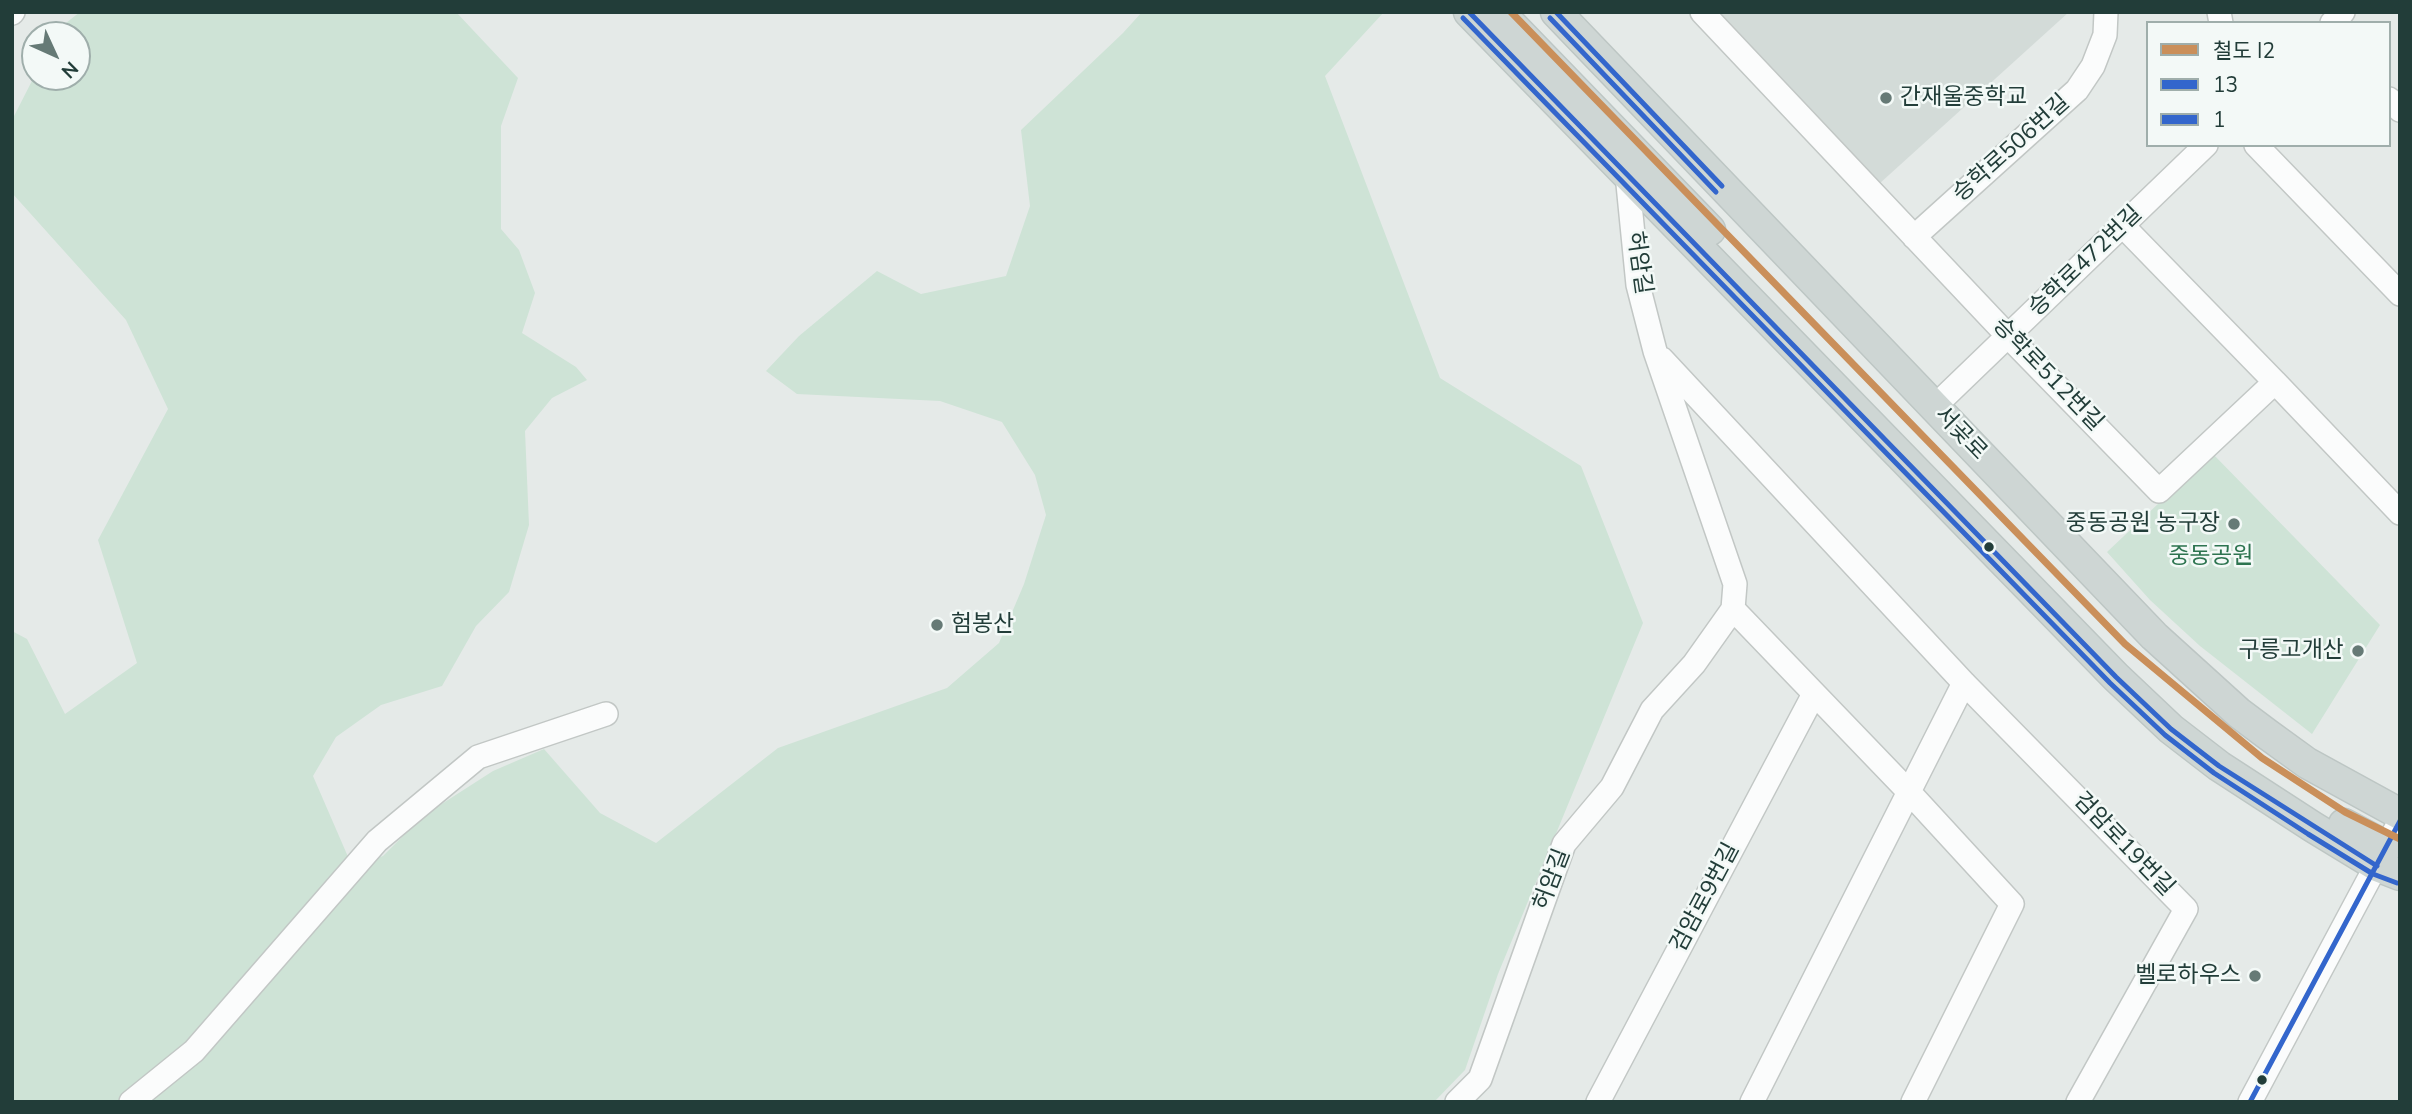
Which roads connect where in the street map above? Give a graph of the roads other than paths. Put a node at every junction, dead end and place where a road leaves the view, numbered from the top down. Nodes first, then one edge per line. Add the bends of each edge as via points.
1 (1469, 12) edge
2 (1499, 12) edge
3 (1556, 12) edge
4 (1702, 12) edge
5 (2106, 12) edge
6 (2204, 147) edge
7 (2258, 147) edge
8 (1627, 174) junction
9 (2123, 226) junction
10 (1914, 237) junction
11 (2400, 294) edge
12 (2009, 337) junction
13 (1654, 351) junction
14 (2275, 382) junction
15 (1934, 407) junction
16 (2400, 513) edge
17 (1733, 610) junction
18 (1964, 683) junction
19 (1814, 694) junction
20 (606, 714) dead end
21 (1909, 792) junction
22 (2400, 814) edge
23 (2400, 821) edge
24 (2388, 863) edge
25 (131, 1102) edge
26 (1458, 1102) edge
27 (1598, 1102) edge
28 (1752, 1102) edge
29 (1913, 1102) edge
30 (2078, 1102) edge
31 (2250, 1102) edge

1 - 8 main road
2 - 24 main road, 서곶로 via 2020,558 2152,689 2203,735
3 - 15 main road, 서곶로
4 - 10 street, 승학로512번길
5 - 10 street, 승학로506번길 via 2105,35 2077,90
6 - 9 street, 승학로472번길
7 - 11 street
8 - 13 street, 허암길 via 1638,285
8 - 24 main road via 2171,729 2219,766
9 - 12 street, 승학로472번길
9 - 14 street
10 - 12 street, 승학로512번길
12 - 14 street, 승학로512번길 via 2160,491
12 - 15 street, 승학로472번길
13 - 17 street, 허암길 via 1735,584
13 - 18 street, 허암길
14 - 16 street
15 - 22 main road, 서곶로 via 2154,636 2239,713 2307,763
17 - 19 street
17 - 26 street, 허암길 via 1695,664 1653,710 1612,788 1564,844 1480,1079
18 - 21 street
18 - 30 street, 검암로19번길 via 2186,909
19 - 21 street
19 - 27 street, 검암로9번길
20 - 25 street via 478,757 377,841 194,1051
21 - 28 street
21 - 29 street via 2012,904
23 - 24 street
24 - 31 street

